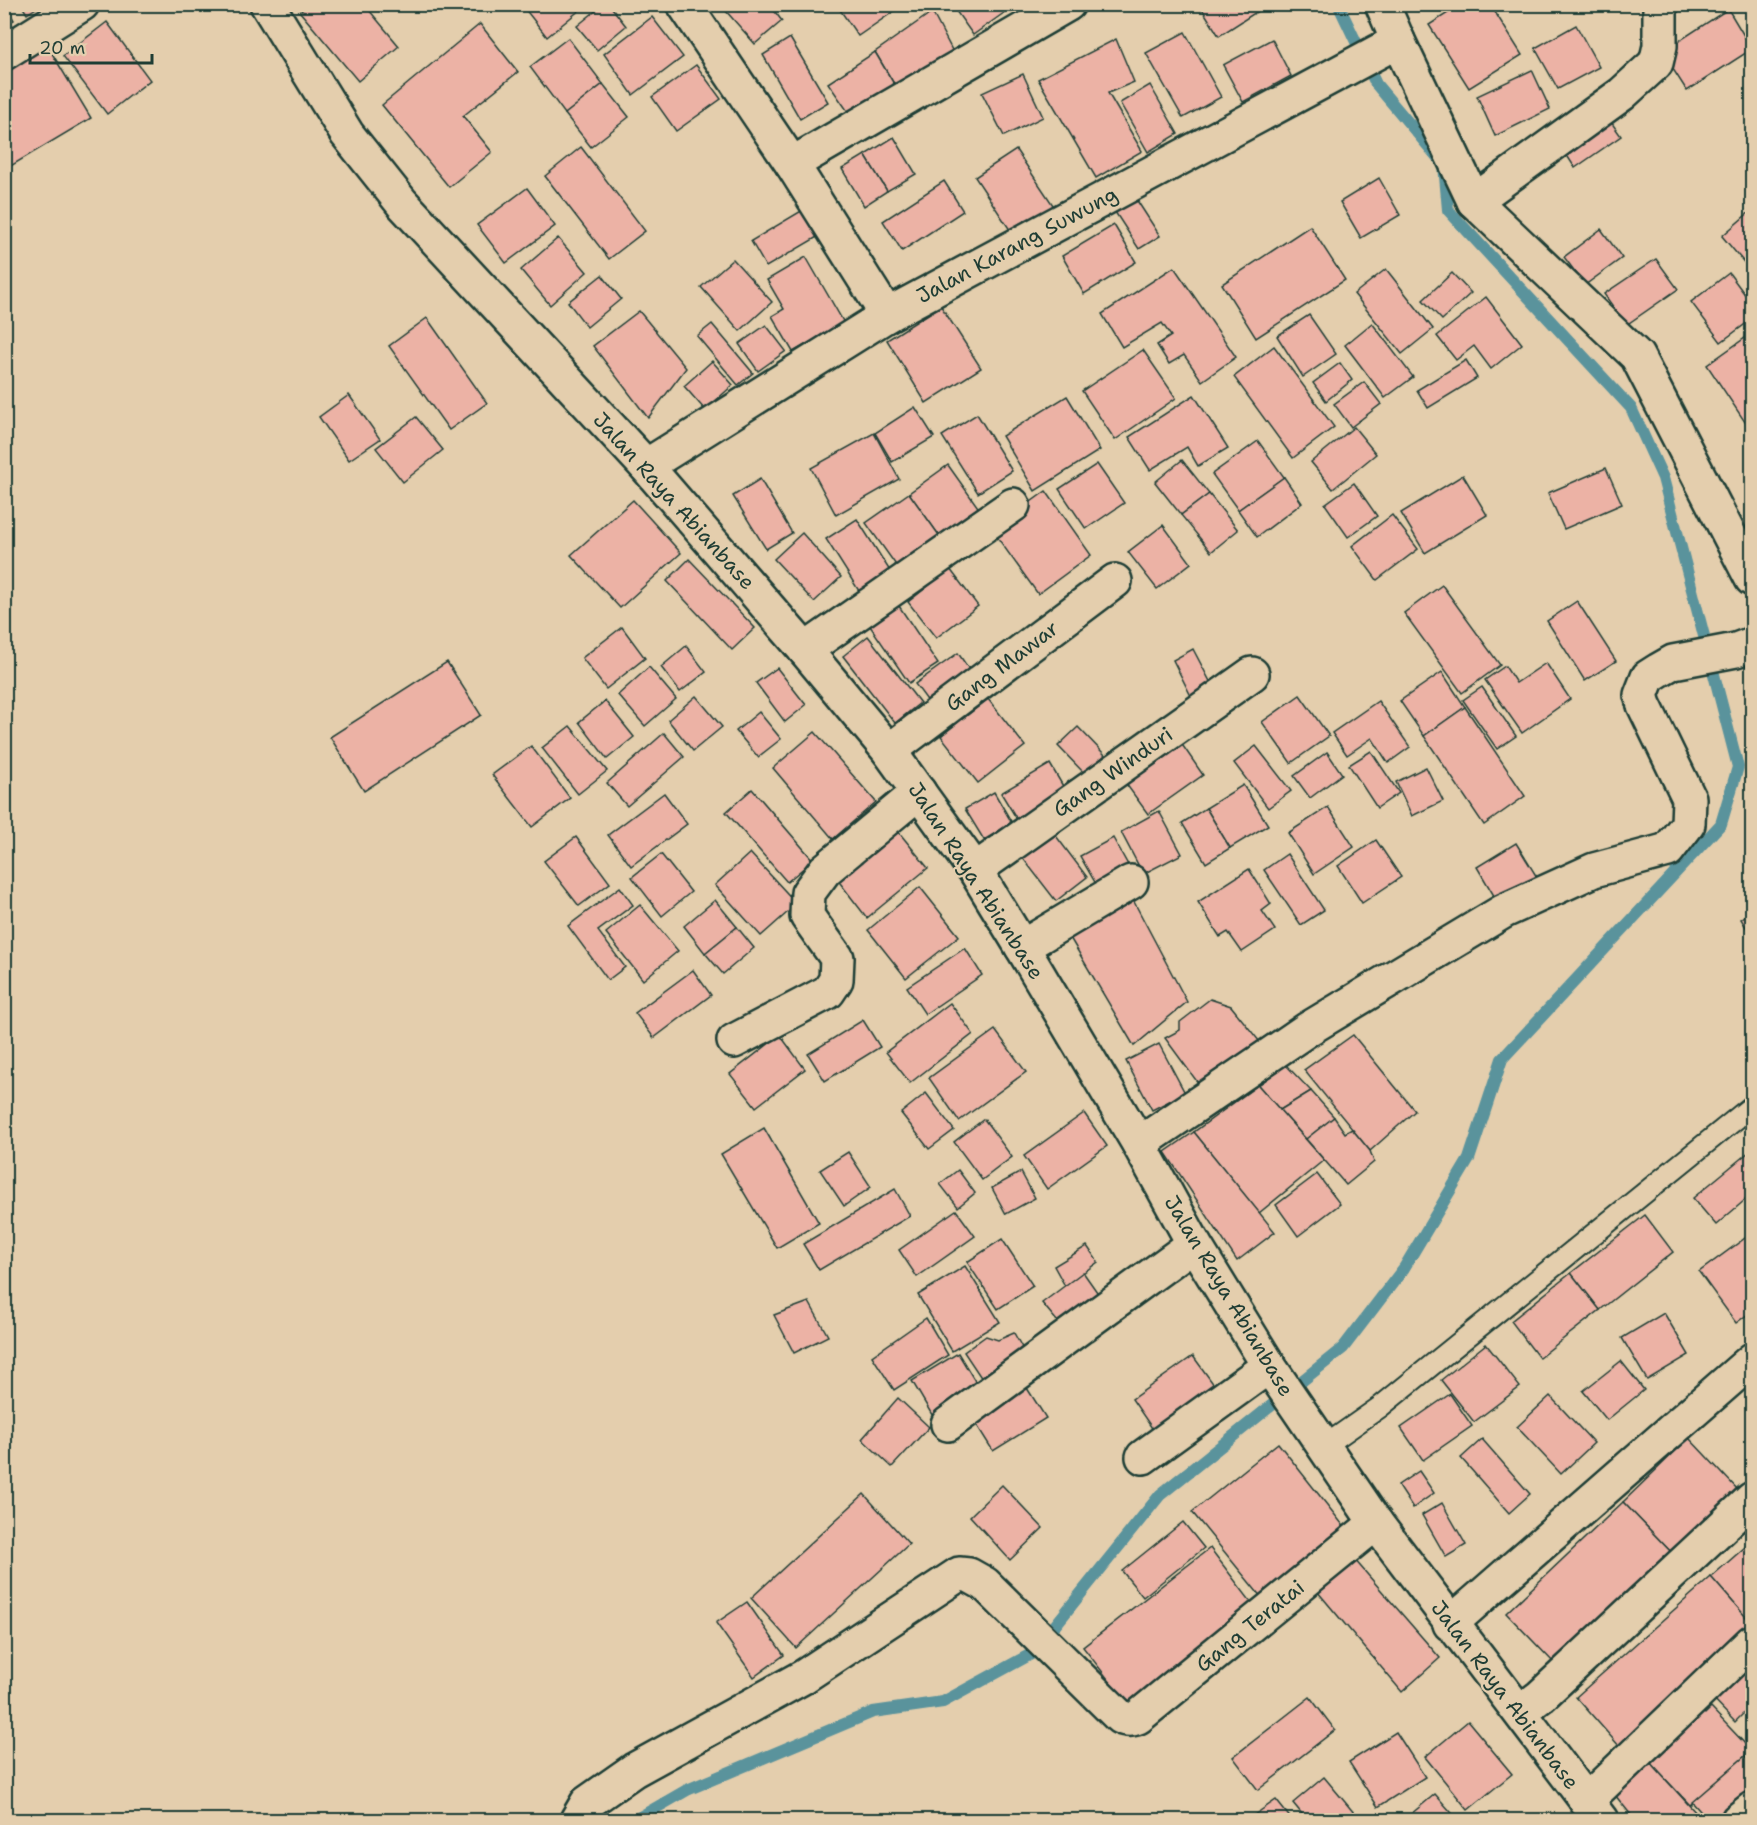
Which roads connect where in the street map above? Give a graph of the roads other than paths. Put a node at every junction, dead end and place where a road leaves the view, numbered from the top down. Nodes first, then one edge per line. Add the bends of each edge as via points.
1 (82, 4) edge
2 (267, 4) edge
3 (684, 4) edge
4 (1068, 4) edge
5 (1382, 4) edge
6 (1660, 4) edge
7 (1386, 47) junction
8 (4, 53) edge
9 (792, 164) junction
10 (1474, 201) junction
11 (887, 315) junction
12 (646, 466) junction
13 (1013, 505) dead end
14 (1752, 579) edge
15 (1116, 581) dead end
16 (1744, 647) edge
17 (805, 650) junction
18 (1252, 674) dead end
19 (889, 751) junction
20 (919, 792) junction
21 (975, 870) junction
22 (1131, 882) dead end
23 (1022, 947) junction
24 (734, 1041) dead end
25 (1752, 1106) edge
26 (1139, 1144) junction
27 (1194, 1244) junction
28 (1752, 1360) edge
29 (1271, 1370) junction
30 (948, 1424) dead end
31 (1316, 1435) junction
32 (1143, 1457) dead end
33 (1752, 1500) edge
34 (1376, 1523) junction
35 (1450, 1624) junction
36 (1752, 1642) edge
37 (1520, 1712) junction
38 (1752, 1809) edge
39 (1593, 1811) edge
40 (577, 1821) edge
41 (1738, 1821) edge

1 - 8 street
2 - 12 street, Jalan Raya Abianbase via 347,134 402,203
3 - 9 street
4 - 9 street
5 - 7 street
6 - 10 street via 1656,63 1622,94
7 - 10 street
7 - 11 street, Jalan Karang Suwung
9 - 11 street
10 - 14 street via 1637,356
11 - 12 street, Jalan Karang Suwung
12 - 17 street, Jalan Raya Abianbase
13 - 17 street
15 - 19 street, Gang Mawar
16 - 26 street via 1673,662 1648,677 1641,695 1689,798 1688,824 1668,850 1594,870 1504,911 1308,1029
17 - 19 street, Jalan Raya Abianbase
18 - 21 street, Gang Winduri
19 - 20 street, Jalan Raya Abianbase
20 - 21 street, Jalan Raya Abianbase
20 - 24 street via 825,870 808,893 807,916 837,958 836,980 828,992
21 - 23 street, Jalan Raya Abianbase
22 - 23 street
23 - 26 street, Jalan Raya Abianbase
25 - 31 lane via 1380,1407
26 - 27 street, Jalan Raya Abianbase
27 - 29 street, Jalan Raya Abianbase
27 - 30 street
28 - 35 street
29 - 31 street, Jalan Raya Abianbase
29 - 32 street
31 - 34 street, Jalan Raya Abianbase
33 - 37 street
34 - 35 street, Jalan Raya Abianbase
34 - 40 street, Gang Teratai via 1138,1717 1120,1717 985,1584 959,1574 803,1677 634,1770 587,1803
35 - 37 street, Jalan Raya Abianbase
36 - 39 street
37 - 39 street, Jalan Raya Abianbase
38 - 41 street

